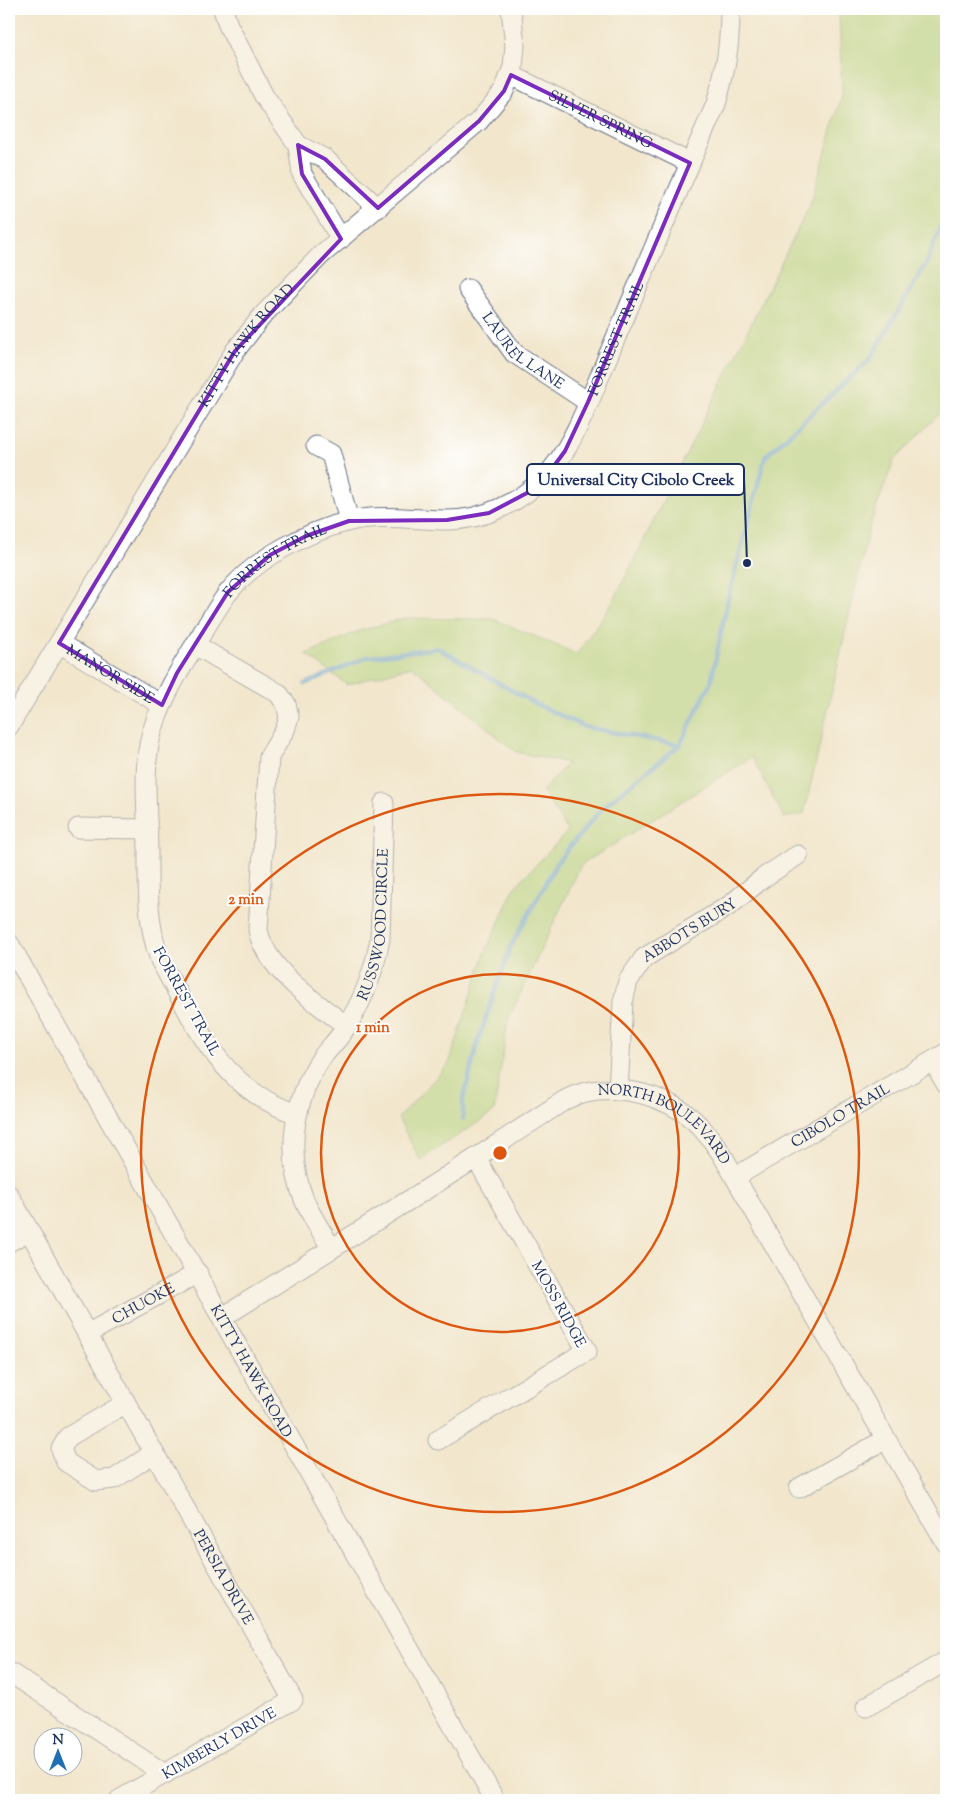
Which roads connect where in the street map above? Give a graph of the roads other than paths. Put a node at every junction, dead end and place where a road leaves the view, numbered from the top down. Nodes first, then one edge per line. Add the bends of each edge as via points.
1 (223, 9) edge
2 (511, 9) edge
3 (730, 9) edge
4 (511, 75) junction
5 (298, 145) junction
6 (690, 163) junction
7 (378, 208) junction
8 (341, 239) junction
9 (468, 289) dead end
10 (588, 402) junction
11 (316, 446) dead end
12 (349, 521) junction
13 (59, 644) junction
14 (195, 646) junction
15 (15, 703) edge
16 (162, 705) junction
17 (9, 726) edge
18 (384, 803) dead end
19 (78, 828) dead end
20 (148, 829) junction
21 (798, 855) dead end
22 (9, 943) edge
23 (347, 1026) junction
24 (940, 1057) edge
25 (946, 1084) edge
26 (618, 1090) junction
27 (297, 1114) junction
28 (476, 1158) junction
29 (735, 1177) junction
30 (9, 1195) edge
31 (29, 1231) junction
32 (9, 1242) edge
33 (331, 1248) junction
34 (198, 1273) junction
35 (222, 1317) junction
36 (87, 1334) junction
37 (126, 1403) junction
38 (886, 1439) junction
39 (438, 1440) dead end
40 (154, 1453) junction
41 (799, 1488) dead end
42 (946, 1544) edge
43 (946, 1661) edge
44 (9, 1672) edge
45 (293, 1700) joint
46 (866, 1707) dead end
47 (165, 1774) junction
48 (119, 1800) edge
49 (495, 1800) edge

1 - 5 street via 228,26 264,96
2 - 4 street, KITTY HAWK ROAD via 515,46
3 - 6 street, FORREST TRAIL via 727,66 716,104
4 - 6 street, SILVER SPRING
4 - 7 street, KITTY HAWK ROAD via 504,91 479,121
5 - 7 street via 325,159
5 - 8 street via 302,174
6 - 10 street, FORREST TRAIL
7 - 8 street, KITTY HAWK ROAD
8 - 13 street, KITTY HAWK ROAD via 263,315 235,350
9 - 10 street, LAUREL LANE via 514,353
10 - 12 street, FORREST TRAIL via 565,451 548,474 527,493 502,508 462,519
11 - 12 street via 331,454
12 - 14 street, FORREST TRAIL via 306,536 270,555 228,592
13 - 15 street, KITTY HAWK ROAD
13 - 16 street, MANOR SIDE
14 - 16 street, FORREST TRAIL via 177,673
14 - 23 street via 278,693 286,704 289,717 269,757 258,930 267,952 292,983
15 - 17 street, KITTY HAWK ROAD
16 - 20 street, FORREST TRAIL via 150,738 148,755
18 - 23 street, RUSSWOOD CIRCLE via 380,939 364,997
19 - 20 street
20 - 27 street, FORREST TRAIL via 149,915 160,960 210,1049 230,1075 254,1095
21 - 26 street, ABBOTS BURY via 730,905 644,958 628,981 623,1002
22 - 34 street, KITTY HAWK ROAD
23 - 27 street, RUSSWOOD CIRCLE via 321,1059 307,1084
24 - 25 street
24 - 29 street, CIBOLO TRAIL
26 - 28 street, NORTH BOULEVARD via 577,1094
26 - 29 street, NORTH BOULEVARD via 663,1100 686,1114 706,1131
27 - 33 street via 293,1149 297,1177 306,1204
28 - 33 street, NORTH BOULEVARD
28 - 39 street, MOSS RIDGE via 587,1351
29 - 38 street, NORTH BOULEVARD
30 - 31 street, PERSIA DRIVE
31 - 32 street
31 - 36 street, PERSIA DRIVE
33 - 35 street, NORTH BOULEVARD
34 - 35 street, KITTY HAWK ROAD
34 - 36 street, CHUOKE
35 - 49 street, KITTY HAWK ROAD
36 - 37 street, PERSIA DRIVE
37 - 40 street, PERSIA DRIVE
37 - 40 street via 68,1437 61,1449 66,1462 96,1481 114,1478
38 - 41 street
38 - 42 street, NORTH BOULEVARD
40 - 45 street, PERSIA DRIVE
43 - 46 street
44 - 47 street
45 - 47 street, KIMBERLY DRIVE
47 - 48 street, KIMBERLY DRIVE

